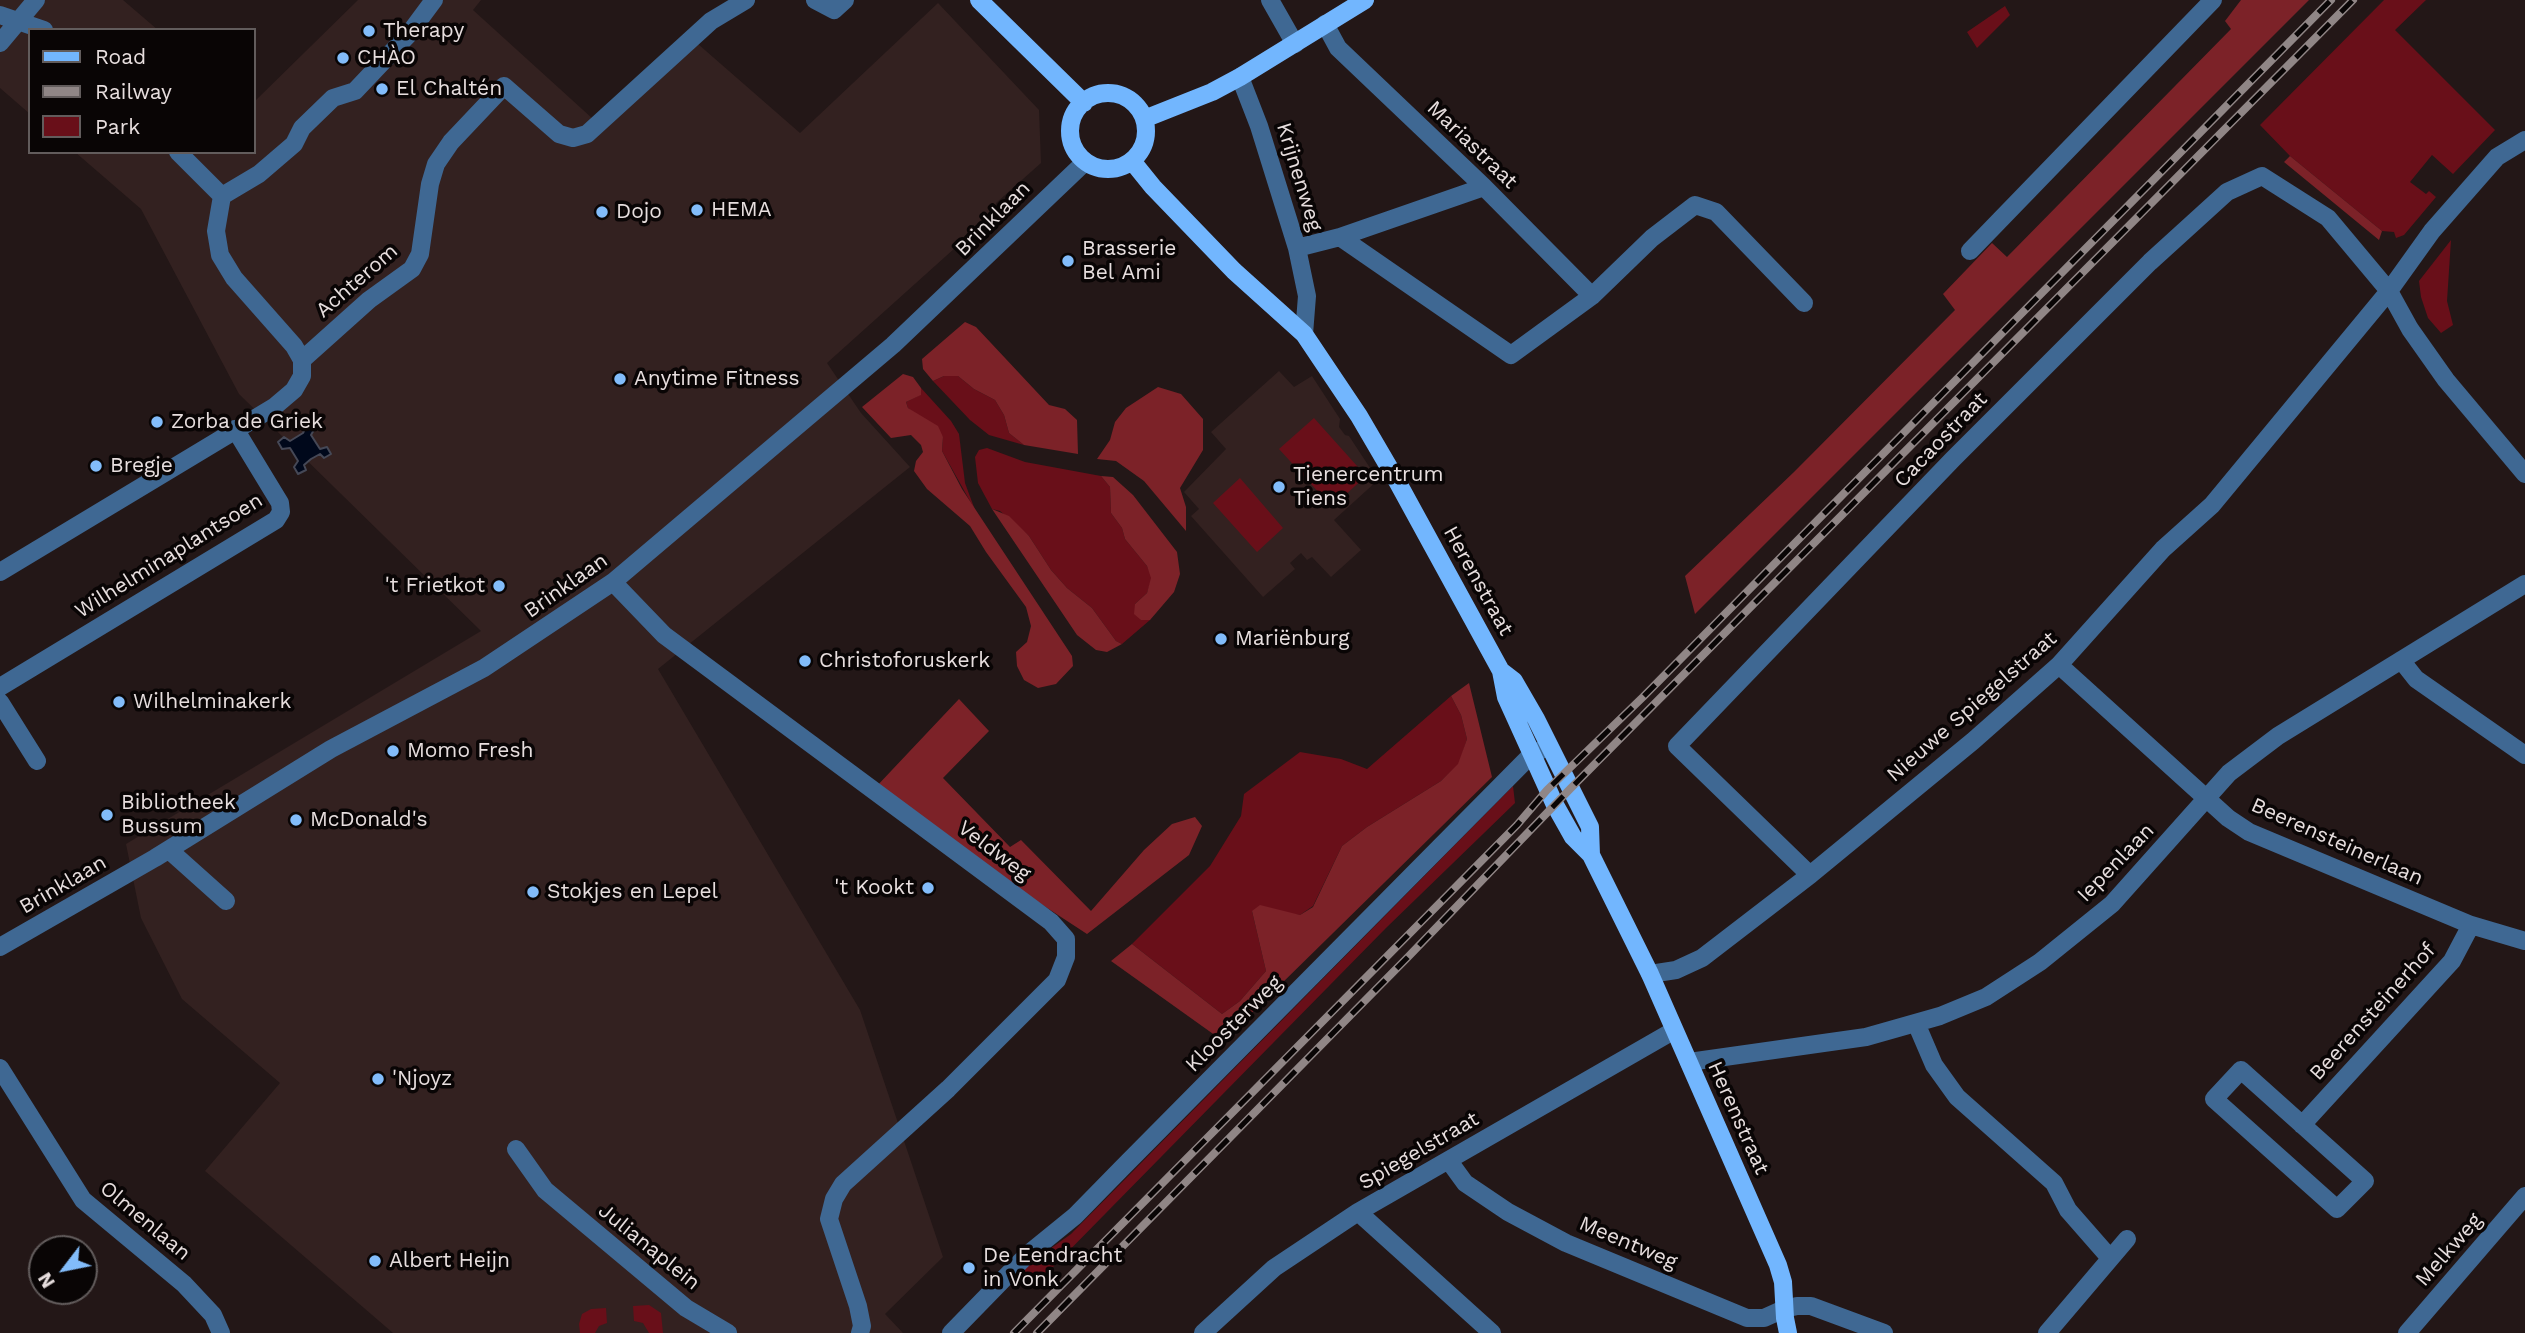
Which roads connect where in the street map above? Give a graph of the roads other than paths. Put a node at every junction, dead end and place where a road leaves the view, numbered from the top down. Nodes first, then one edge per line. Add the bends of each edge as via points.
1 (36, 0) edge
2 (435, 0) edge
3 (746, 0) edge
4 (816, 0) edge
5 (979, 0) edge
6 (1270, 0) edge
7 (1365, 0) edge
8 (2213, 0) edge
9 (840, 5) edge
10 (0, 15) edge
11 (19, 22) junction
12 (1325, 24) junction
13 (38, 28) edge
14 (0, 43) edge
15 (1295, 44) junction
16 (1240, 77) junction
17 (1084, 103) junction
18 (1144, 119) junction
19 (2525, 140) edge
20 (180, 154) edge
21 (1132, 161) junction
22 (1085, 162) junction
23 (1484, 187) junction
24 (222, 196) junction
25 (1340, 237) junction
26 (1297, 248) junction
27 (1970, 251) dead end
28 (2389, 291) junction
29 (1592, 296) junction
30 (1804, 303) dead end
31 (1304, 334) junction
32 (302, 360) junction
33 (235, 429) junction
34 (2525, 474) edge
35 (0, 572) edge
36 (613, 582) junction
37 (2525, 584) edge
38 (2401, 660) junction
39 (2059, 665) junction
40 (1501, 671) junction
41 (0, 687) edge
42 (0, 702) edge
43 (1549, 746) junction
44 (1531, 755) junction
45 (2525, 755) edge
46 (37, 761) dead end
47 (2206, 799) junction
48 (169, 850) junction
49 (1591, 855) junction
50 (1810, 875) junction
51 (226, 901) dead end
52 (2471, 925) junction
53 (2525, 941) edge
54 (0, 947) edge
55 (1650, 974) junction
56 (1916, 1023) junction
57 (1674, 1031) junction
58 (1689, 1062) junction
59 (0, 1068) edge
60 (2302, 1125) junction
61 (516, 1149) dead end
62 (1449, 1161) junction
63 (2525, 1196) edge
64 (1358, 1212) junction
65 (2127, 1238) dead end
66 (2110, 1258) junction
67 (1784, 1309) junction
68 (863, 1331) edge
69 (221, 1333) edge
70 (727, 1333) edge
71 (951, 1333) edge
72 (1203, 1333) edge
73 (1492, 1333) edge
74 (1766, 1333) edge
75 (1788, 1333) edge
76 (1884, 1333) edge
77 (2047, 1333) edge
78 (2407, 1333) edge

1 - 11 street
2 - 24 street via 355,91 333,98 302,128 294,144 259,174
3 - 32 street, Achterom via 711,21 587,134 573,138 559,134 505,86 436,164 420,254 412,269 369,300
4 - 9 street
5 - 17 main road
6 - 15 street
7 - 12 main road
8 - 27 street
10 - 11 street
11 - 13 street
11 - 14 street
12 - 15 main road
12 - 23 street, Mariastraat via 1338,48
15 - 16 main road
16 - 18 main road
16 - 26 street, Krijnenweg
17 - 18 main road via 1105,93 1118,95 1129,99
17 - 22 main road via 1070,132
18 - 21 main road via 1145,141
19 - 28 street, Nieuwe Spiegelstraat via 2497,157 2432,231
20 - 24 street
21 - 22 main road via 1108,169
21 - 31 main road, Herenstraat via 1234,271
22 - 36 street, Brinklaan via 893,345
23 - 25 street, Krijnenweg
23 - 29 street, Mariastraat
24 - 32 street via 216,231 220,255
25 - 26 street, Krijnenweg
25 - 29 street, Krijnenweg via 1511,355
26 - 31 street via 1307,296
28 - 34 street via 2446,380
28 - 39 street, Nieuwe Spiegelstraat via 2211,505 2163,549
28 - 50 street, Cacaostraat via 2328,218 2262,176 2227,192 2150,262 1953,459 1676,746
29 - 30 street via 1652,238 1695,205 1716,212
31 - 40 main road, Herenstraat via 1372,438
32 - 33 street via 302,376 294,390
33 - 35 street
33 - 41 street, Wilhelminaplantsoen via 280,503 276,520
36 - 48 street, Brinklaan via 484,668 331,749
36 - 68 street, Veldweg via 664,635 1051,922 1066,939 1066,957 1057,980 843,1184 834,1199 829,1219
37 - 38 street, Iepenlaan
38 - 45 street via 2416,679
38 - 47 street, Iepenlaan via 2278,736 2229,773
39 - 47 street, Beerensteinerlaan
39 - 50 street, Nieuwe Spiegelstraat
40 - 43 main road, Herenstraat via 1514,681
40 - 44 main road, Herenstraat via 1506,697
42 - 46 street
43 - 44 street, Kloosterweg
43 - 49 main road, Herenstraat via 1590,827
44 - 49 main road, Herenstraat via 1573,838
44 - 71 street, Kloosterweg via 1075,1216 1027,1255
47 - 52 street, Beerensteinerlaan via 2249,832
47 - 56 street, Iepenlaan via 2112,904 2040,962 1986,997
48 - 51 street
48 - 54 street, Brinklaan
49 - 55 main road, Herenstraat
50 - 55 street, Nieuwe Spiegelstraat via 1702,958 1676,970
52 - 53 street, Beerensteinerlaan
52 - 60 street, Beerensteinerhof via 2452,961
55 - 57 main road, Herenstraat
56 - 58 street, Iepenlaan via 1866,1037
56 - 66 street via 1934,1065 1957,1097 2054,1183 2068,1210
57 - 58 main road, Herenstraat
57 - 62 street, Spiegelstraat
58 - 67 main road, Herenstraat via 1778,1265
59 - 69 street, Olmenlaan via 83,1200 184,1284 213,1315
60 - 60 street via 2241,1070 2214,1099 2337,1209 2365,1181
61 - 70 street, Julianaplein via 545,1190 686,1308
62 - 64 street, Spiegelstraat
62 - 67 street, Meentweg via 1465,1182 1566,1243 1748,1318 1764,1318
63 - 78 street, Melkweg
64 - 72 street, Spiegelstraat via 1274,1268
64 - 73 street
65 - 66 street
66 - 77 street
67 - 74 street
67 - 75 main road
67 - 76 street via 1811,1306

